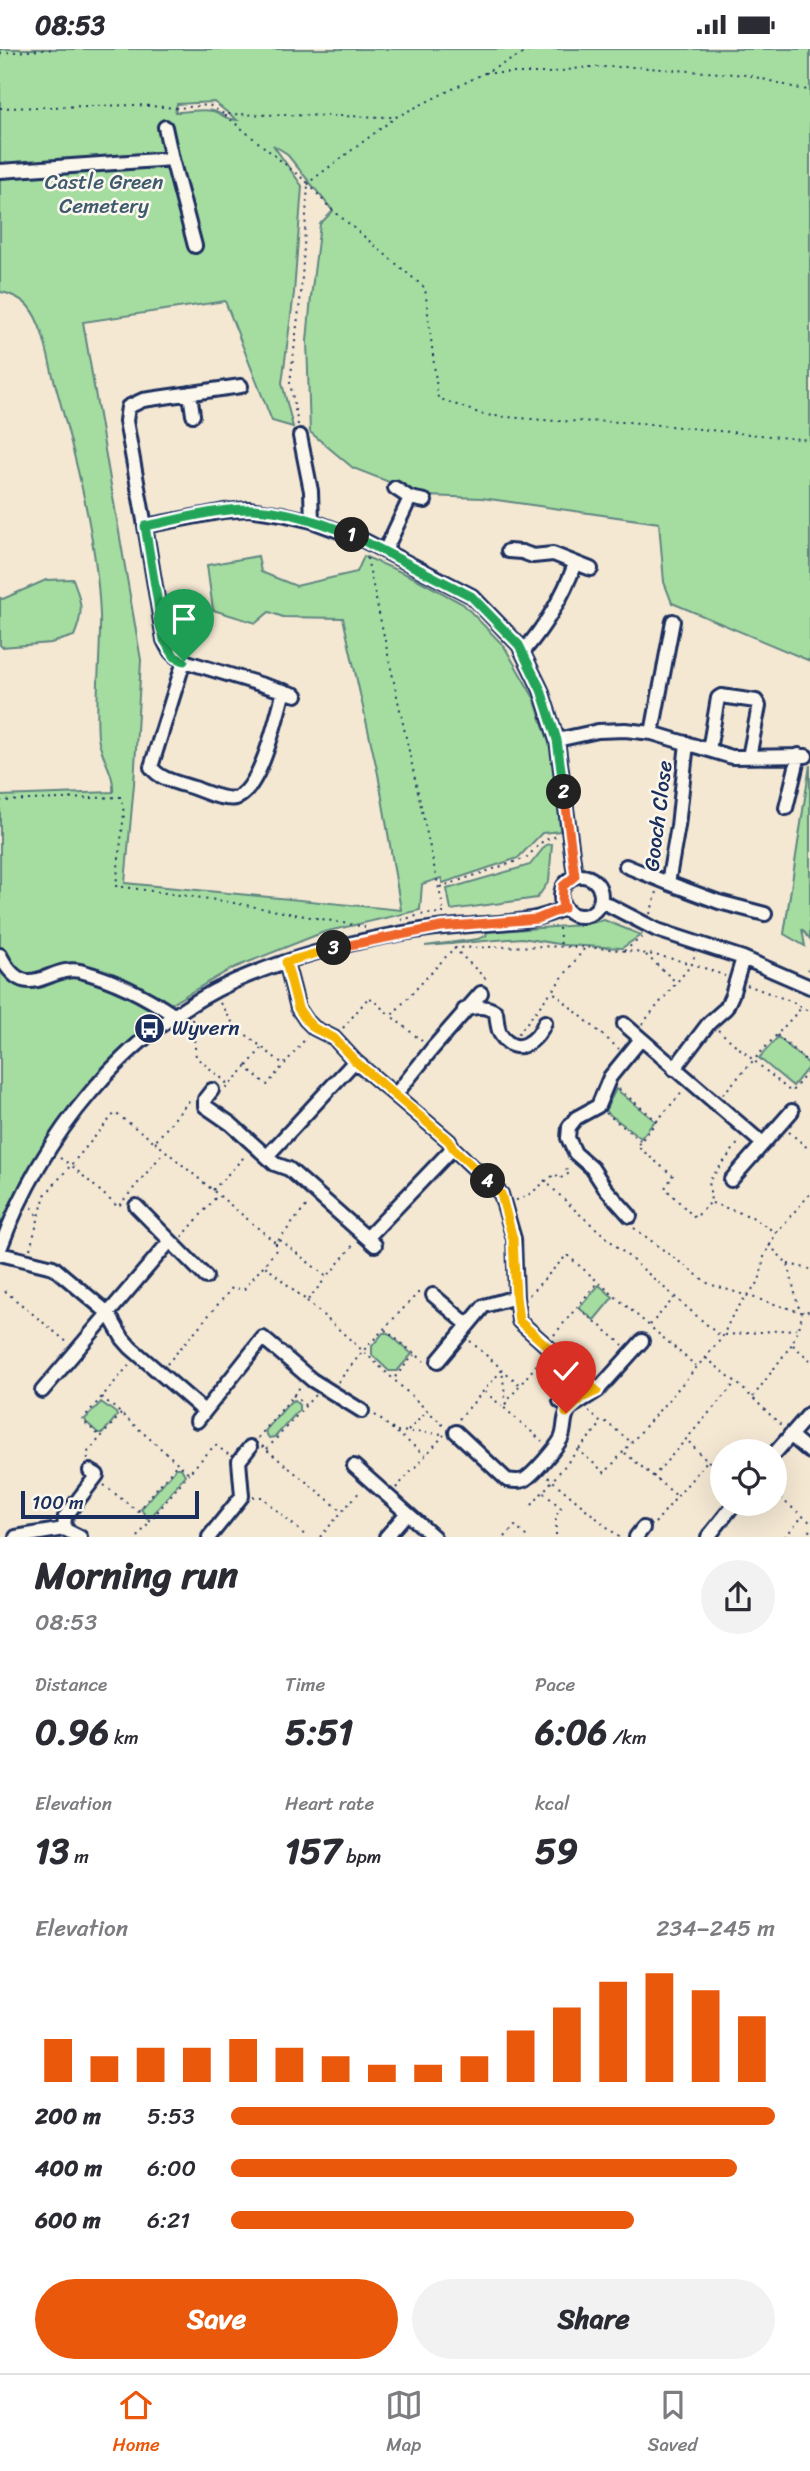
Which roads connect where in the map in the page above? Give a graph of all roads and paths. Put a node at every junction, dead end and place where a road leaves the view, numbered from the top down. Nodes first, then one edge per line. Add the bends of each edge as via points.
1 (56, 49) edge
2 (533, 49) edge
3 (0, 53) edge
4 (484, 73) junction
5 (810, 88) edge
6 (0, 108) edge
7 (224, 114) junction
8 (396, 117) junction
9 (166, 127) dead end
10 (172, 159) junction
11 (0, 171) edge
12 (308, 183) junction
13 (195, 246) dead end
14 (241, 386) dead end
15 (190, 393) junction
16 (193, 415) dead end
17 (300, 436) joint
18 (810, 440) edge
19 (394, 488) dead end
20 (410, 498) junction
21 (425, 501) dead end
22 (312, 521) junction
23 (145, 526) junction
24 (363, 540) junction
25 (385, 551) junction
26 (508, 551) dead end
27 (575, 564) junction
28 (591, 569) dead end
29 (673, 621) dead end
30 (523, 652) junction
31 (184, 661) junction
32 (652, 733) junction
33 (557, 740) junction
34 (687, 743) junction
35 (709, 750) junction
36 (749, 757) junction
37 (0, 801) edge
38 (786, 808) dead end
39 (569, 838) junction
40 (626, 866) dead end
41 (575, 876) junction
42 (664, 882) junction
43 (439, 888) junction
44 (601, 901) junction
45 (564, 908) junction
46 (650, 914) dead end
47 (765, 914) dead end
48 (401, 920) dead end
49 (368, 928) dead end
50 (559, 928) dead end
51 (643, 936) dead end
52 (561, 947) junction
53 (454, 948) junction
54 (585, 949) junction
55 (623, 951) junction
56 (645, 953) junction
57 (695, 954) dead end
58 (0, 955) edge
59 (743, 958) junction
60 (286, 962) junction
61 (692, 964) junction
62 (733, 979) dead end
63 (677, 983) junction
64 (741, 983) dead end
65 (810, 987) edge
66 (552, 991) junction
67 (214, 992) junction
68 (481, 993) joint
69 (802, 1007) junction
70 (464, 1011) junction
71 (810, 1012) edge
72 (174, 1016) junction
73 (391, 1016) junction
74 (192, 1018) dead end
75 (545, 1022) dead end
76 (709, 1023) junction
77 (624, 1024) dead end
78 (314, 1028) junction
79 (776, 1034) junction
80 (638, 1036) junction
81 (334, 1038) junction
82 (511, 1043) junction
83 (262, 1048) junction
84 (432, 1049) junction
85 (627, 1056) junction
86 (753, 1060) junction
87 (355, 1061) junction
88 (810, 1064) edge
89 (284, 1065) junction
90 (246, 1067) junction
91 (674, 1069) junction
92 (810, 1070) edge
93 (609, 1080) junction
94 (691, 1083) junction
95 (228, 1088) junction
96 (212, 1090) joint
97 (396, 1094) junction
98 (204, 1102) junction
99 (716, 1102) junction
100 (598, 1106) junction
101 (792, 1111) dead end
102 (657, 1121) junction
103 (780, 1125) junction
104 (749, 1130) junction
105 (641, 1140) junction
106 (155, 1142) junction
107 (763, 1143) junction
108 (255, 1146) junction
109 (453, 1148) junction
110 (810, 1150) edge
111 (164, 1152) junction
112 (58, 1156) dead end
113 (271, 1160) junction
114 (583, 1161) junction
115 (71, 1165) junction
116 (544, 1180) junction
117 (731, 1180) dead end
118 (212, 1191) junction
119 (810, 1193) edge
120 (316, 1194) junction
121 (218, 1195) junction
122 (711, 1202) junction
123 (502, 1203) junction
124 (32, 1206) dead end
125 (136, 1206) dead end
126 (631, 1216) joint
127 (38, 1218) junction
128 (776, 1233) junction
129 (279, 1239) junction
130 (368, 1239) junction
131 (173, 1243) junction
132 (276, 1243) junction
133 (769, 1245) junction
134 (0, 1251) edge
135 (27, 1260) junction
136 (788, 1264) junction
137 (264, 1265) junction
138 (810, 1269) edge
139 (206, 1277) dead end
140 (327, 1277) junction
141 (598, 1282) junction
142 (5, 1291) dead end
143 (433, 1295) joint
144 (746, 1296) junction
145 (674, 1298) junction
146 (307, 1301) junction
147 (516, 1303) junction
148 (577, 1307) junction
149 (810, 1310) edge
150 (108, 1313) junction
151 (804, 1313) junction
152 (650, 1326) junction
153 (384, 1329) junction
154 (465, 1329) junction
155 (797, 1329) junction
156 (723, 1337) junction
157 (642, 1341) dead end
158 (792, 1344) junction
159 (548, 1347) junction
160 (77, 1350) junction
161 (363, 1351) junction
162 (631, 1353) junction
163 (139, 1355) junction
164 (415, 1355) junction
165 (705, 1357) junction
166 (810, 1360) edge
167 (438, 1361) joint
168 (697, 1367) junction
169 (502, 1370) junction
170 (160, 1373) junction
171 (308, 1377) junction
172 (393, 1379) junction
173 (736, 1382) junction
174 (520, 1385) junction
175 (326, 1389) junction
176 (42, 1391) dead end
177 (483, 1391) junction
178 (597, 1391) junction
179 (293, 1395) junction
180 (102, 1397) junction
181 (752, 1397) junction
182 (506, 1403) junction
183 (569, 1403) junction
184 (306, 1406) junction
185 (503, 1407) junction
186 (427, 1410) junction
187 (362, 1411) joint
188 (810, 1413) edge
189 (121, 1414) junction
190 (601, 1423) junction
191 (453, 1429) junction
192 (396, 1430) junction
193 (407, 1431) junction
194 (790, 1435) junction
195 (101, 1437) junction
196 (787, 1439) edge
197 (686, 1440) junction
198 (631, 1443) junction
199 (250, 1447) dead end
200 (267, 1450) junction
201 (552, 1450) junction
202 (578, 1450) junction
203 (624, 1452) junction
204 (810, 1452) edge
205 (426, 1455) junction
206 (707, 1461) junction
207 (178, 1463) junction
208 (710, 1463) edge
209 (239, 1466) junction
210 (354, 1466) dead end
211 (537, 1467) junction
212 (189, 1473) junction
213 (93, 1474) junction
214 (653, 1477) junction
215 (370, 1480) junction
216 (552, 1481) junction
217 (543, 1492) junction
218 (242, 1496) junction
219 (389, 1497) junction
220 (677, 1497) junction
221 (787, 1504) edge
222 (532, 1505) dead end
223 (342, 1511) junction
224 (138, 1512) junction
225 (407, 1513) junction
226 (725, 1516) edge
227 (802, 1517) junction
228 (150, 1521) junction
229 (810, 1522) edge
230 (64, 1529) junction
231 (810, 1530) edge
232 (639, 1532) edge
233 (16, 1537) edge
234 (80, 1537) edge
235 (138, 1537) edge
236 (209, 1537) edge
237 (307, 1537) edge
238 (320, 1537) edge
239 (386, 1537) edge
240 (434, 1537) edge
241 (505, 1537) edge
242 (527, 1537) edge
243 (556, 1537) edge
244 (619, 1537) edge
245 (708, 1537) edge
246 (785, 1537) edge
247 (804, 1537) edge

1 - 3 path
2 - 4 path
4 - 5 path via 634,67 748,75
4 - 8 path
6 - 7 path via 209,105
7 - 8 path
7 - 12 path
8 - 12 path
9 - 10 street
10 - 11 street
10 - 13 street
12 - 17 path via 290,383
12 - 18 path via 328,207 425,288 438,398 484,415 629,422
14 - 15 street
15 - 16 street
15 - 23 street via 132,403 125,413
17 - 22 street
19 - 20 street
20 - 21 street
20 - 25 street
22 - 23 street via 249,509
22 - 24 street
23 - 31 street via 164,640 175,657
24 - 25 street
24 - 43 path
25 - 30 street via 471,596
26 - 27 street via 522,545 533,556 553,554
27 - 28 street
27 - 30 street via 542,629
29 - 32 street
30 - 33 street
31 - 31 street via 290,693 254,782 233,799 202,792 156,774 151,767
32 - 33 street via 598,731
32 - 34 street
33 - 39 street
34 - 35 street
34 - 42 street, Gooch Close via 678,826
35 - 36 street
35 - 36 street via 718,698 756,701 759,706
36 - 38 street via 802,755
37 - 49 path via 121,797 124,808 116,886
39 - 41 street
39 - 43 path via 544,840 526,858
40 - 42 street
41 - 44 street via 595,880
41 - 45 street via 563,886
42 - 46 path
42 - 47 street, Gooch Close
43 - 48 path via 444,913
44 - 45 street via 587,915
44 - 59 street via 657,930
45 - 60 street via 537,919 441,927 335,947
50 - 52 path
51 - 55 path
52 - 53 path
52 - 54 path
53 - 68 path via 491,981
53 - 73 path
54 - 55 path
54 - 66 path
55 - 56 path
56 - 61 path
56 - 63 path
57 - 61 path
58 - 72 street via 20,978 44,979 77,970 136,991
59 - 65 street
59 - 76 street via 729,1002
60 - 67 street
60 - 78 street via 298,1008
61 - 62 path
61 - 63 path
63 - 80 path
64 - 69 path
66 - 82 path
66 - 85 path
67 - 72 street
67 - 83 path via 234,1025
68 - 70 street
69 - 71 path
69 - 79 path
70 - 82 street via 491,1008 501,1036
70 - 84 street
72 - 134 street via 127,1055 73,1112 10,1222
73 - 81 path via 369,997
73 - 84 path
74 - 95 path via 196,1057
75 - 82 street via 527,1045
76 - 86 path
76 - 91 street
77 - 80 street
78 - 81 street
78 - 89 path
79 - 86 path
79 - 88 path
80 - 85 street
80 - 91 street
81 - 87 street
83 - 89 path
83 - 90 path
84 - 97 street
85 - 93 street
86 - 92 path via 790,1092
86 - 99 path
87 - 97 street
87 - 113 street
89 - 90 path via 267,1085
90 - 95 path
91 - 94 street
93 - 100 street
93 - 102 path
94 - 99 street
94 - 102 path
95 - 96 path
96 - 98 street
97 - 109 street
98 - 106 path via 189,1101
98 - 108 street
99 - 104 street
100 - 105 path
100 - 114 street via 569,1127 568,1138
101 - 103 street
102 - 105 path
103 - 107 street
103 - 110 path
104 - 107 street
104 - 122 path via 709,1181
105 - 122 path via 637,1146 673,1176 665,1188 695,1218
106 - 111 path
106 - 115 path via 115,1113
107 - 117 street
108 - 113 street
108 - 118 path
109 - 123 street via 501,1194
109 - 130 street
111 - 115 path via 118,1207
111 - 118 path
112 - 115 path
113 - 120 street via 289,1169
114 - 116 path via 565,1170 568,1174 559,1179 556,1174
114 - 126 street
115 - 127 path via 45,1195
116 - 123 path via 522,1199
116 - 145 path
118 - 121 path
119 - 128 path
120 - 129 path
120 - 130 street
121 - 131 path
121 - 132 path
122 - 128 path via 752,1217
123 - 147 street via 513,1239
124 - 127 path
125 - 131 street
126 - 144 path via 626,1223 709,1284
127 - 135 path
128 - 133 path
129 - 132 path
129 - 140 path
130 - 140 path
131 - 139 street
131 - 150 street
132 - 137 path
133 - 136 path
133 - 144 path via 759,1282
134 - 135 street
135 - 150 street via 53,1267
136 - 138 path
136 - 151 path via 798,1306
137 - 146 path
137 - 170 path via 244,1289 232,1288
140 - 146 path
141 - 147 path via 566,1255
141 - 148 path
141 - 152 path
142 - 160 path
143 - 153 path via 418,1293
143 - 154 street
144 - 151 path
144 - 156 path
145 - 152 path
145 - 156 path
146 - 161 path
147 - 154 street via 484,1305
147 - 159 street via 519,1321
148 - 159 path
148 - 162 path
149 - 151 path
150 - 160 street
150 - 163 street
151 - 155 path
152 - 168 path
153 - 161 path
153 - 164 path
154 - 167 street
154 - 169 path
155 - 156 path
155 - 158 path
156 - 165 path
157 - 162 street
158 - 166 path
158 - 181 path
159 - 174 path
159 - 178 street
160 - 176 street
161 - 172 path
161 - 175 path
162 - 178 street
163 - 170 street
163 - 180 path
164 - 167 path via 429,1364
164 - 172 path
165 - 168 path
165 - 173 path
168 - 198 path
169 - 174 path
169 - 177 path
169 - 182 path
170 - 171 street via 201,1416 262,1338
171 - 175 street
171 - 179 path
172 - 186 path
173 - 181 path
173 - 197 path
174 - 182 path
175 - 184 path
175 - 187 street
177 - 185 path
177 - 191 path
178 - 183 street
179 - 184 path
179 - 200 path via 256,1441
180 - 189 path
180 - 195 path via 82,1420
181 - 194 path
182 - 185 path
183 - 190 path
183 - 201 street via 561,1439
184 - 200 path
185 - 201 path
186 - 191 path
186 - 193 path
187 - 192 path via 379,1416
188 - 194 street
189 - 195 path
189 - 207 path
190 - 198 path via 606,1422
190 - 202 path
191 - 193 path
191 - 205 path
191 - 211 street via 508,1480 524,1479
192 - 193 path
192 - 205 path
194 - 196 street
194 - 204 street
195 - 213 path via 87,1454
197 - 206 path
197 - 214 path
198 - 203 path
199 - 209 street
200 - 223 path
201 - 211 street
202 - 203 path via 605,1473
202 - 216 path
203 - 214 path
205 - 219 path
206 - 208 path
206 - 220 path
207 - 212 path
207 - 224 path
209 - 212 path via 215,1445
209 - 218 street
210 - 215 street
211 - 216 path
212 - 228 path
213 - 224 path
213 - 230 street via 65,1517
214 - 220 path
215 - 219 street
215 - 223 path
216 - 217 path
216 - 244 path
217 - 222 path
217 - 243 path via 561,1508 556,1516
218 - 236 street
218 - 237 path via 262,1497
219 - 225 street
220 - 232 path via 650,1529
221 - 227 path
223 - 238 path
224 - 228 path
225 - 239 street
225 - 240 street
226 - 245 street
227 - 229 path
227 - 246 path
228 - 235 path
230 - 233 street
230 - 234 street
231 - 247 path
241 - 242 path via 515,1526

